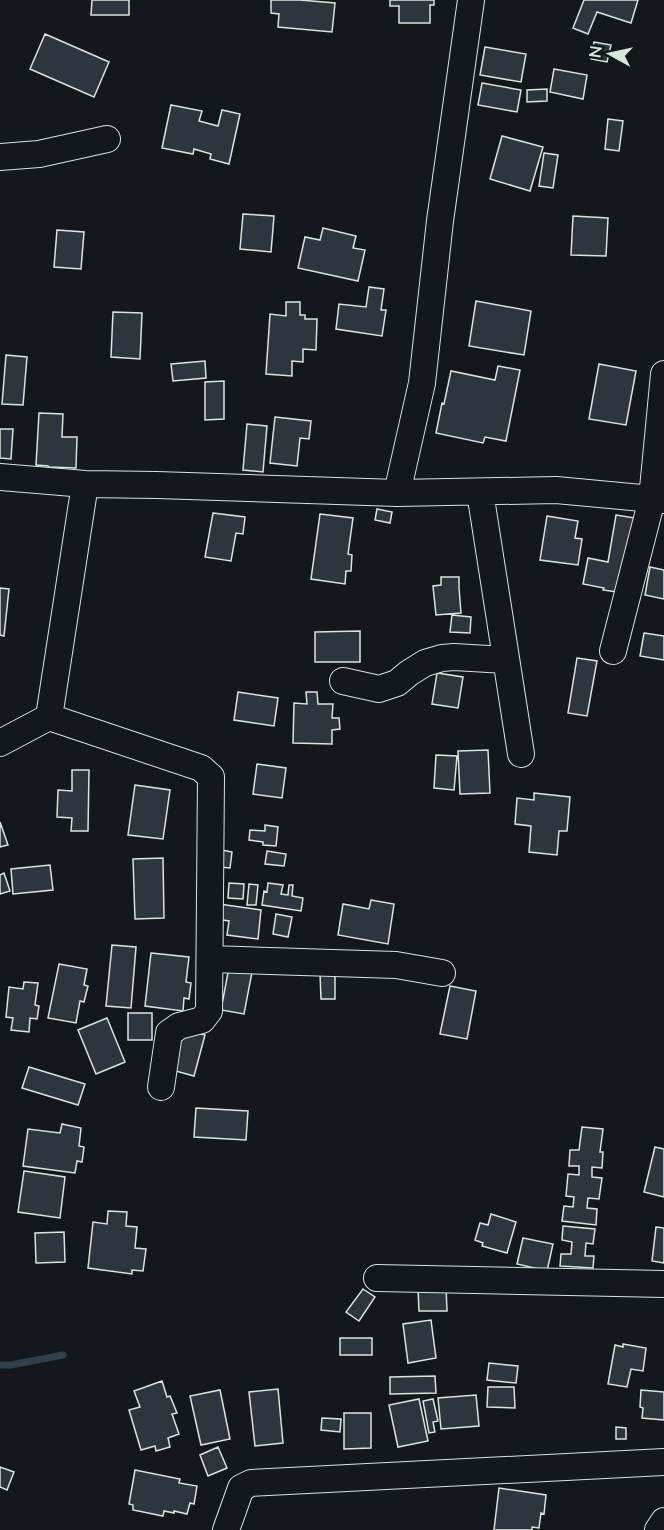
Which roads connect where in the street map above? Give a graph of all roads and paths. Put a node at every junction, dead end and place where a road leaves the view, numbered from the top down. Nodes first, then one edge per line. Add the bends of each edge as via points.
1 (471, 0) edge
2 (107, 139) dead end
3 (0, 157) edge
4 (664, 374) edge
5 (0, 477) edge
6 (85, 484) junction
7 (480, 492) junction
8 (398, 493) junction
9 (658, 500) edge
10 (613, 651) dead end
11 (506, 660) junction
12 (343, 681) dead end
13 (49, 717) junction
14 (0, 743) edge
15 (521, 754) dead end
16 (210, 959) junction
17 (442, 973) dead end
18 (161, 1087) dead end
19 (377, 1278) dead end
20 (664, 1284) edge
21 (664, 1462) edge
22 (664, 1521) edge
23 (226, 1530) edge
24 (658, 1530) edge

1 - 8 street via 422,383
2 - 3 street via 39,154
4 - 9 street
5 - 6 street
6 - 8 street
6 - 13 street
7 - 8 street
7 - 9 street via 556,490
7 - 11 street
9 - 10 street
11 - 12 street via 442,658 425,663 397,683 379,689
11 - 15 street
13 - 14 street
13 - 16 street via 201,768 212,777
16 - 17 street via 396,965
16 - 18 street via 209,1011 202,1020 179,1026 169,1034
19 - 20 street
21 - 23 street via 252,1483 241,1488
22 - 24 street

